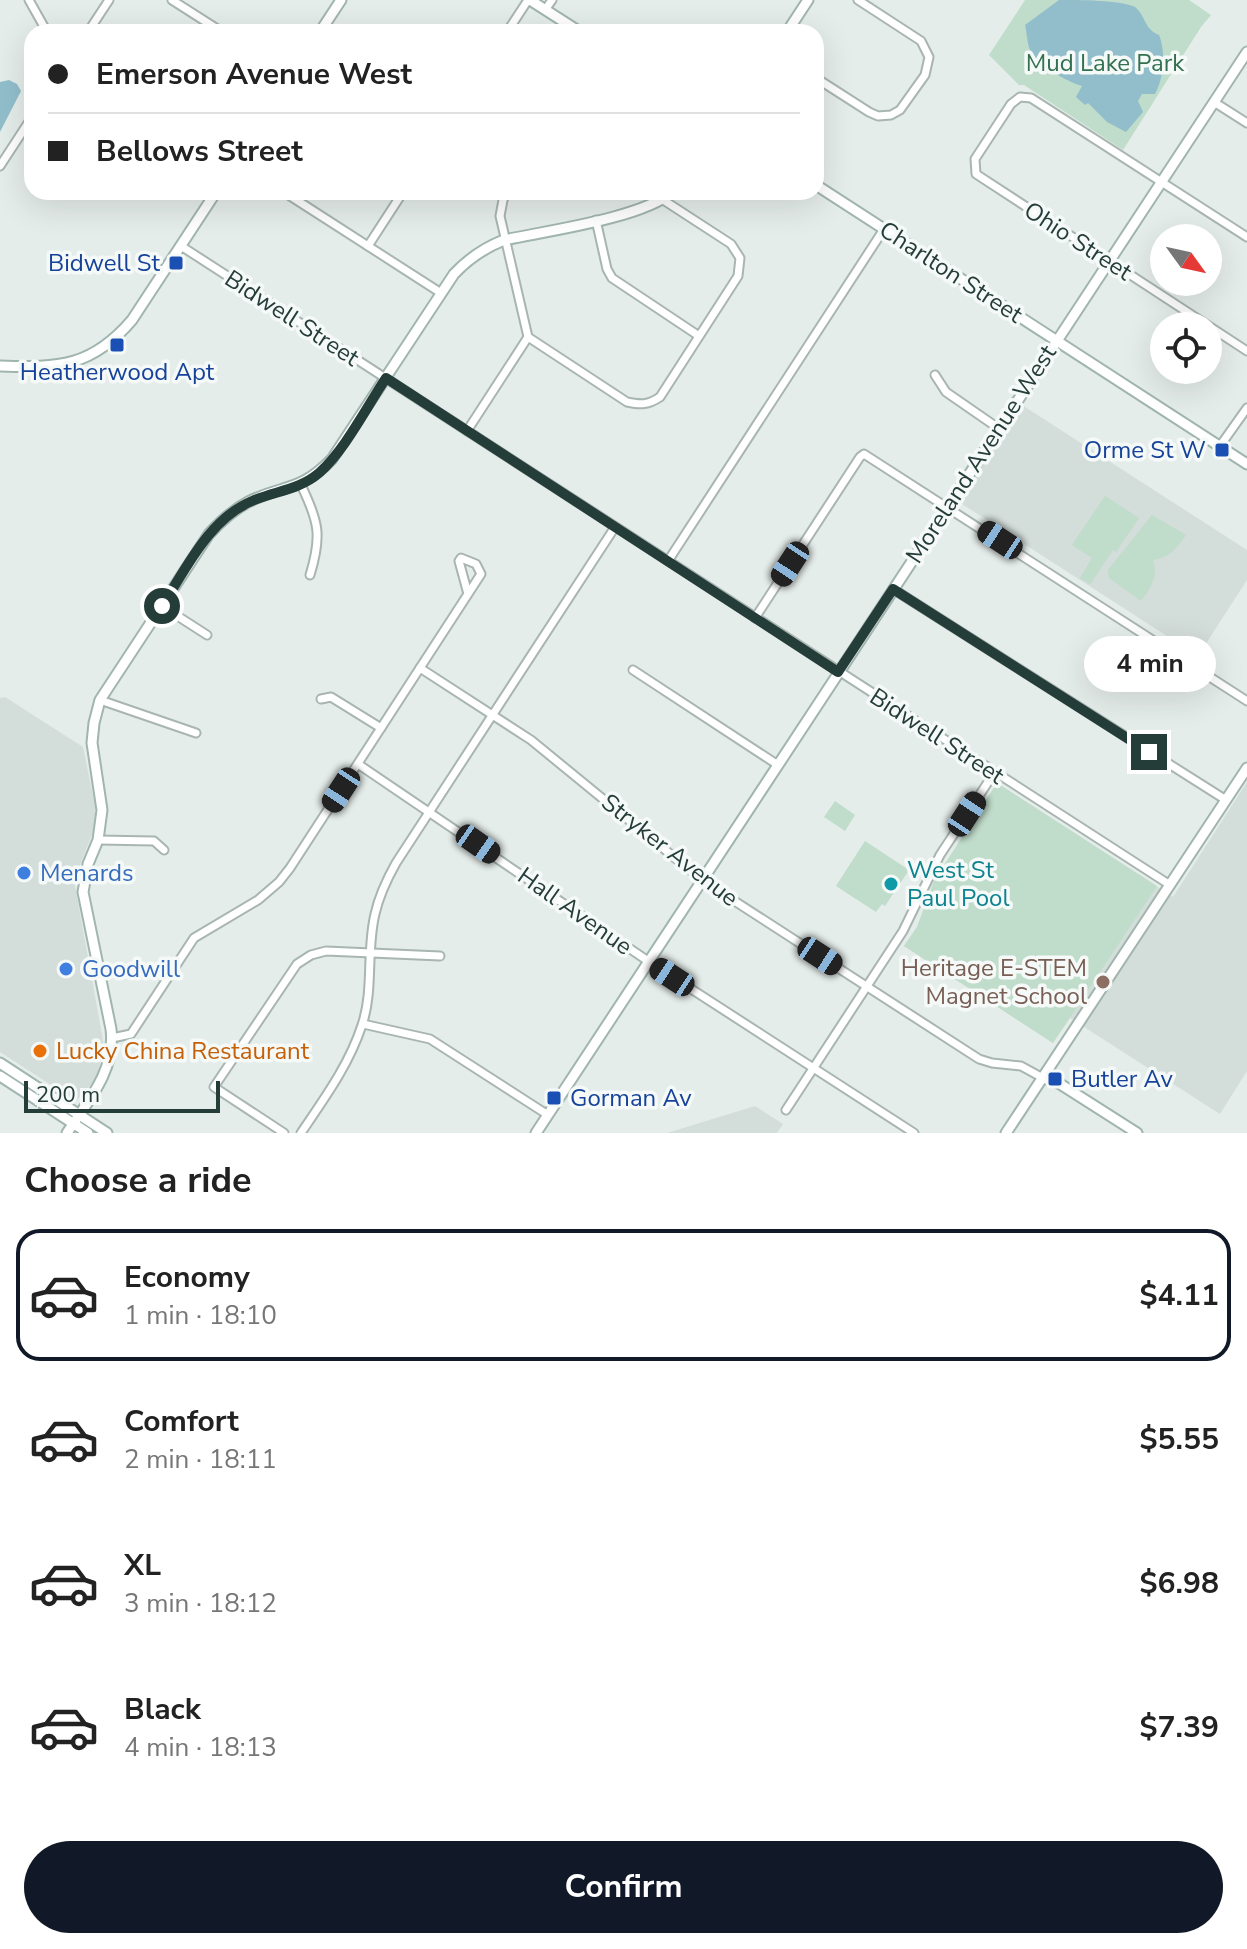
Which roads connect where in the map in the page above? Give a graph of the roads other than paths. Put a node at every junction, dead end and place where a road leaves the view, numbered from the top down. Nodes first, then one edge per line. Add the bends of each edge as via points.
1 (29, 0) edge
2 (109, 0) edge
3 (172, 0) edge
4 (341, 0) edge
5 (529, 0) edge
6 (552, 0) edge
7 (808, 0) edge
8 (858, 0) edge
9 (545, 10) junction
10 (42, 24) edge
11 (93, 24) edge
12 (210, 24) edge
13 (325, 24) edge
14 (512, 24) edge
15 (567, 24) edge
16 (792, 24) edge
17 (1247, 52) edge
18 (824, 83) edge
19 (1214, 102) junction
20 (1247, 123) edge
21 (24, 129) edge
22 (0, 166) edge
23 (1161, 182) junction
24 (824, 190) edge
25 (211, 200) edge
26 (296, 200) edge
27 (398, 200) edge
28 (503, 200) edge
29 (663, 200) joint
30 (596, 220) junction
31 (884, 229) junction
32 (1247, 237) edge
33 (504, 240) junction
34 (181, 246) junction
35 (368, 246) junction
36 (1108, 261) junction
37 (441, 293) junction
38 (699, 336) junction
39 (528, 337) junction
40 (1056, 341) junction
41 (1247, 351) edge
42 (0, 366) edge
43 (935, 375) dead end
44 (386, 378) junction
45 (1247, 408) edge
46 (998, 428) junction
47 (467, 431) junction
48 (1220, 446) junction
49 (1247, 464) edge
50 (301, 485) junction
51 (947, 506) junction
52 (615, 527) junction
53 (668, 561) junction
54 (310, 575) dead end
55 (893, 589) junction
56 (468, 594) junction
57 (162, 606) junction
58 (755, 618) junction
59 (207, 635) dead end
60 (420, 668) junction
61 (633, 670) dead end
62 (838, 672) junction
63 (321, 699) dead end
64 (100, 700) junction
65 (1247, 701) edge
66 (493, 715) junction
67 (381, 728) junction
68 (196, 733) dead end
69 (358, 764) junction
70 (778, 765) junction
71 (1247, 768) edge
72 (994, 773) junction
73 (1226, 800) junction
74 (430, 810) junction
75 (98, 840) junction
76 (164, 850) dead end
77 (702, 880) junction
78 (1170, 885) junction
79 (371, 952) junction
80 (440, 956) dead end
81 (648, 961) junction
82 (867, 987) junction
83 (363, 1024) junction
84 (112, 1038) junction
85 (0, 1063) edge
86 (813, 1069) junction
87 (0, 1076) edge
88 (1043, 1078) junction
89 (786, 1110) dead end
90 (548, 1115) junction
91 (76, 1119) junction
92 (67, 1133) edge
93 (88, 1133) edge
94 (107, 1133) edge
95 (284, 1133) edge
96 (301, 1133) edge
97 (536, 1133) edge
98 (914, 1133) edge
99 (1006, 1133) edge
100 (1137, 1133) edge

1 - 10 street
2 - 11 street
3 - 12 street
4 - 13 street
5 - 9 street
5 - 14 street
6 - 9 street
7 - 16 street
8 - 18 street via 921,41 929,57 925,75 891,115 869,112
9 - 15 street
17 - 19 street, Moreland Avenue West
19 - 20 street
19 - 23 street, Moreland Avenue West
21 - 22 street
23 - 32 street
23 - 36 street, Moreland Avenue West
23 - 36 street, Ohio Street via 1031,98 1020,97 1011,104 975,159 976,174
24 - 31 street, Charlton Street
25 - 34 street
26 - 35 street
27 - 35 street
28 - 33 street
29 - 30 street
29 - 38 street via 731,244 740,258 738,276
30 - 33 street
30 - 38 street via 612,278
31 - 40 street, Charlton Street
31 - 53 street
33 - 37 street via 468,260
33 - 39 street
34 - 42 street via 132,320 101,350 53,367
34 - 44 street, Bidwell Street
35 - 37 street
36 - 40 street, Moreland Avenue West
36 - 41 street, Ohio Street
37 - 44 street
38 - 39 street via 660,397 641,405 627,402
39 - 47 street
40 - 46 street, Moreland Avenue West
40 - 48 street, Charlton Street
43 - 46 street via 946,392
44 - 47 street, Bidwell Street
44 - 50 street via 332,459
45 - 48 street
46 - 51 street, Moreland Avenue West
47 - 52 street, Bidwell Street
48 - 49 street, Charlton Street
50 - 54 street via 319,530
50 - 57 street via 250,501 225,517
51 - 55 street, Moreland Avenue West
51 - 58 street via 864,454
51 - 65 street
52 - 53 street, Bidwell Street
52 - 66 street
53 - 58 street, Bidwell Street
55 - 62 street, Moreland Avenue West
55 - 73 street
56 - 56 street via 480,568 461,558 459,561
56 - 60 street
57 - 59 street
57 - 64 street
58 - 62 street, Bidwell Street
60 - 66 street, Stryker Avenue
60 - 67 street
61 - 70 street
62 - 70 street, Moreland Avenue West
62 - 72 street, Bidwell Street
63 - 67 street via 331,697
64 - 68 street
64 - 75 street via 92,743 102,810
66 - 74 street
66 - 77 street, Stryker Avenue
67 - 69 street
69 - 74 street, Hall Avenue
69 - 84 street via 279,882 194,938 131,1034
70 - 77 street, Moreland Avenue West
71 - 73 street
72 - 78 street, Bidwell Street
72 - 82 street via 940,855 903,931
73 - 78 street
74 - 79 street via 385,884
74 - 81 street, Hall Avenue
75 - 76 street via 154,841
75 - 84 street via 83,892
77 - 81 street, Moreland Avenue West
77 - 82 street, Stryker Avenue
78 - 88 street
79 - 80 street
79 - 83 street
79 - 95 street via 326,951 297,964 214,1087
81 - 86 street, Hall Avenue
81 - 90 street, Moreland Avenue West
82 - 86 street
82 - 88 street, Stryker Avenue via 979,1059 1021,1066
83 - 90 street via 430,1039
83 - 96 street via 346,1065
84 - 91 street via 106,1071
85 - 91 street
86 - 89 street
86 - 98 street, Hall Avenue
87 - 91 street
88 - 99 street
88 - 100 street, Stryker Avenue
90 - 97 street, Moreland Avenue West
91 - 92 street
91 - 93 street
91 - 94 street

